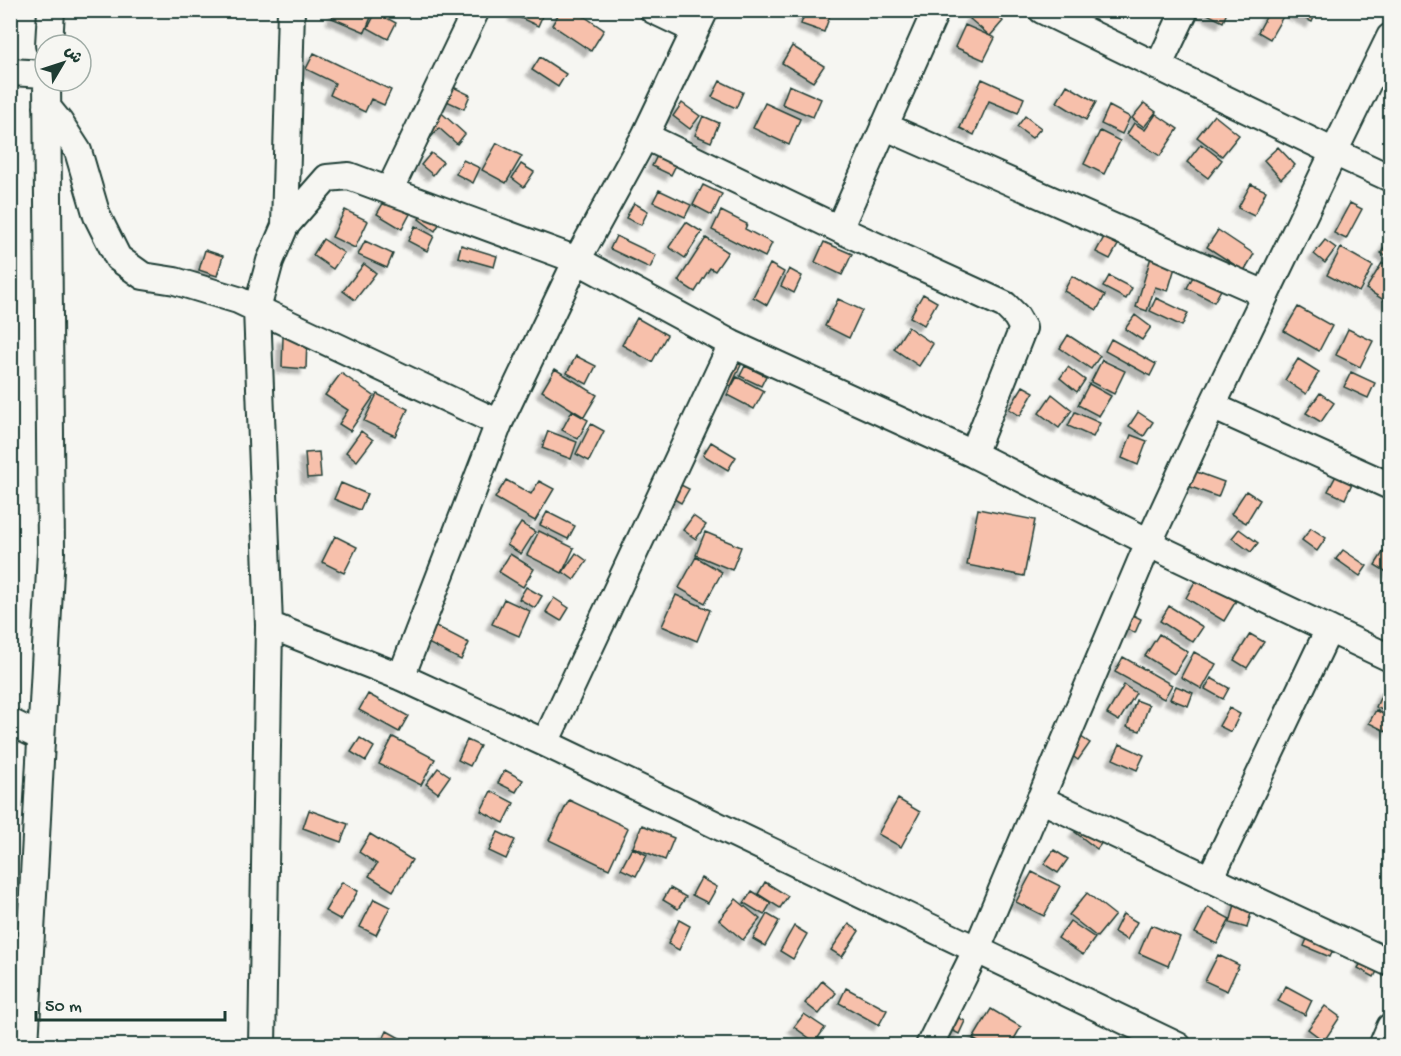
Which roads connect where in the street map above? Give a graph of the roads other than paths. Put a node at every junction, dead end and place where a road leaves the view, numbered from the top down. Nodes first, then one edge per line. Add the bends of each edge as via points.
1 (51, 10) edge
2 (291, 10) edge
3 (476, 10) edge
4 (653, 10) edge
5 (936, 10) edge
6 (1042, 10) edge
7 (1185, 10) edge
8 (700, 20) edge
9 (50, 33) edge
10 (1390, 37) edge
11 (1158, 67) junction
12 (10, 72) edge
13 (33, 73) edge
14 (47, 93) edge
15 (47, 107) junction
16 (884, 126) junction
17 (645, 136) junction
18 (1334, 152) junction
19 (1390, 178) edge
20 (389, 191) junction
21 (285, 226) junction
22 (839, 229) junction
23 (577, 260) junction
24 (1265, 294) junction
25 (257, 309) junction
26 (732, 344) junction
27 (1212, 405) junction
28 (500, 423) junction
29 (973, 454) junction
30 (1390, 486) edge
31 (1149, 542) junction
32 (269, 625) junction
33 (1329, 629) junction
34 (1390, 658) edge
35 (401, 677) junction
36 (10, 722) edge
37 (41, 737) junction
38 (545, 743) junction
39 (1040, 799) junction
40 (1210, 879) junction
41 (976, 949) junction
42 (1390, 963) edge
43 (1390, 1027) edge
44 (25, 1046) edge
45 (262, 1046) edge
46 (929, 1046) edge
47 (1178, 1046) edge
48 (1382, 1046) edge

1 - 9 street
2 - 21 street
3 - 20 street
4 - 8 street
5 - 16 street
6 - 11 street
7 - 11 street
8 - 17 street
10 - 18 street
11 - 18 street
12 - 13 street
14 - 15 street
15 - 25 street via 78,151 97,216 118,258 143,276 175,281
15 - 37 street via 51,552
16 - 22 street
16 - 24 street
17 - 22 street
17 - 23 street
18 - 19 street
18 - 24 street
20 - 21 street via 350,176 327,178
20 - 23 street
21 - 25 street via 270,261
22 - 29 street via 1005,305 1016,316 1023,328
23 - 26 street
23 - 28 street
24 - 27 street
25 - 28 street
25 - 32 street
26 - 29 street
26 - 38 street
27 - 30 street
27 - 31 street
28 - 35 street
29 - 31 street
31 - 33 street
31 - 39 street
32 - 35 street
32 - 45 street
33 - 34 street
33 - 40 street
35 - 38 street
36 - 37 street
37 - 44 street
38 - 41 street
39 - 40 street
39 - 41 street
40 - 42 street
41 - 46 street
41 - 47 street
43 - 48 street

